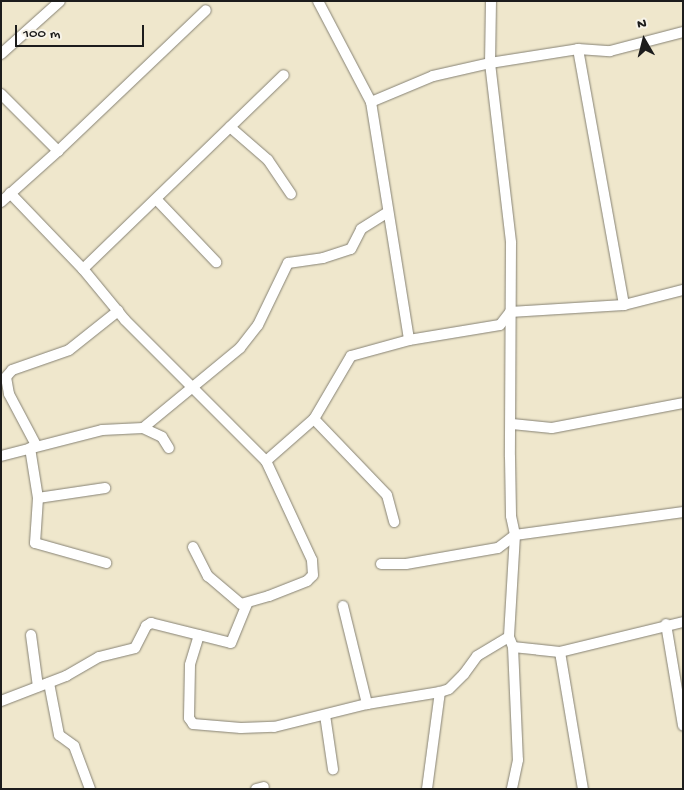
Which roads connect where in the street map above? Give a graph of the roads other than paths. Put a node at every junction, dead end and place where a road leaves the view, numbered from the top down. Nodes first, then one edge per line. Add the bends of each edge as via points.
1 (318, 1) edge
2 (492, 1) edge
3 (58, 2) edge
4 (206, 10) dead end
5 (683, 34) edge
6 (578, 49) junction
7 (1, 54) edge
8 (490, 63) junction
9 (284, 75) dead end
10 (1, 94) edge
11 (371, 102) junction
12 (230, 127) junction
13 (58, 151) junction
14 (10, 193) junction
15 (292, 194) dead end
16 (157, 200) junction
17 (1, 202) edge
18 (388, 212) junction
19 (216, 262) dead end
20 (83, 269) junction
21 (683, 290) edge
22 (624, 305) junction
23 (118, 311) junction
24 (510, 312) junction
25 (409, 340) junction
26 (195, 388) junction
27 (683, 403) edge
28 (314, 419) junction
29 (512, 424) junction
30 (143, 428) junction
31 (33, 446) junction
32 (169, 448) dead end
33 (1, 456) edge
34 (266, 461) junction
35 (105, 488) dead end
36 (38, 498) junction
37 (683, 512) edge
38 (394, 522) dead end
39 (515, 535) junction
40 (193, 547) dead end
41 (106, 563) dead end
42 (381, 564) dead end
43 (246, 604) junction
44 (343, 606) dead end
45 (683, 622) edge
46 (666, 624) junction
47 (199, 635) junction
48 (31, 636) dead end
49 (511, 642) junction
50 (560, 652) junction
51 (50, 683) junction
52 (38, 687) junction
53 (440, 692) junction
54 (1, 701) edge
55 (367, 704) junction
56 (325, 716) junction
57 (683, 726) edge
58 (333, 769) dead end
59 (90, 789) edge
60 (427, 789) edge
61 (512, 789) edge
62 (583, 789) edge

1 - 11 street
2 - 8 street
3 - 7 street
4 - 13 street
5 - 6 street via 610,51
6 - 8 street
6 - 22 street
8 - 11 street via 433,76
8 - 24 street via 511,243
9 - 12 street
10 - 13 street
11 - 18 street
12 - 15 street via 268,160
12 - 16 street
13 - 14 street
14 - 17 street
14 - 20 street
16 - 19 street
16 - 20 street
18 - 25 street
18 - 26 street via 362,229 351,249 323,258 288,263 258,326 240,348
20 - 23 street
21 - 22 street
22 - 24 street
23 - 26 street
23 - 31 street via 76,346 12,370 6,376 9,394
24 - 25 street via 500,325
24 - 29 street
25 - 28 street via 351,356
26 - 30 street
26 - 34 street
27 - 29 street via 552,428
28 - 34 street
28 - 38 street via 387,495
29 - 39 street via 511,502
30 - 31 street via 102,430
30 - 32 street via 162,437
31 - 33 street
31 - 36 street
34 - 43 street via 314,570 307,581
35 - 36 street
36 - 41 street via 35,543
37 - 39 street
39 - 42 street via 498,548 406,564
39 - 49 street
40 - 43 street via 208,576 230,596
43 - 47 street via 234,642
44 - 55 street
45 - 46 street
46 - 50 street
46 - 57 street
47 - 51 street via 148,624 135,648 90,661
47 - 56 street via 190,665 188,700 189,718 193,724 274,727
48 - 52 street
49 - 50 street
49 - 53 street via 482,653 464,674
49 - 61 street via 518,760
50 - 62 street
51 - 52 street
51 - 59 street via 59,735 74,746
52 - 54 street
53 - 55 street
53 - 60 street
55 - 56 street
56 - 58 street

